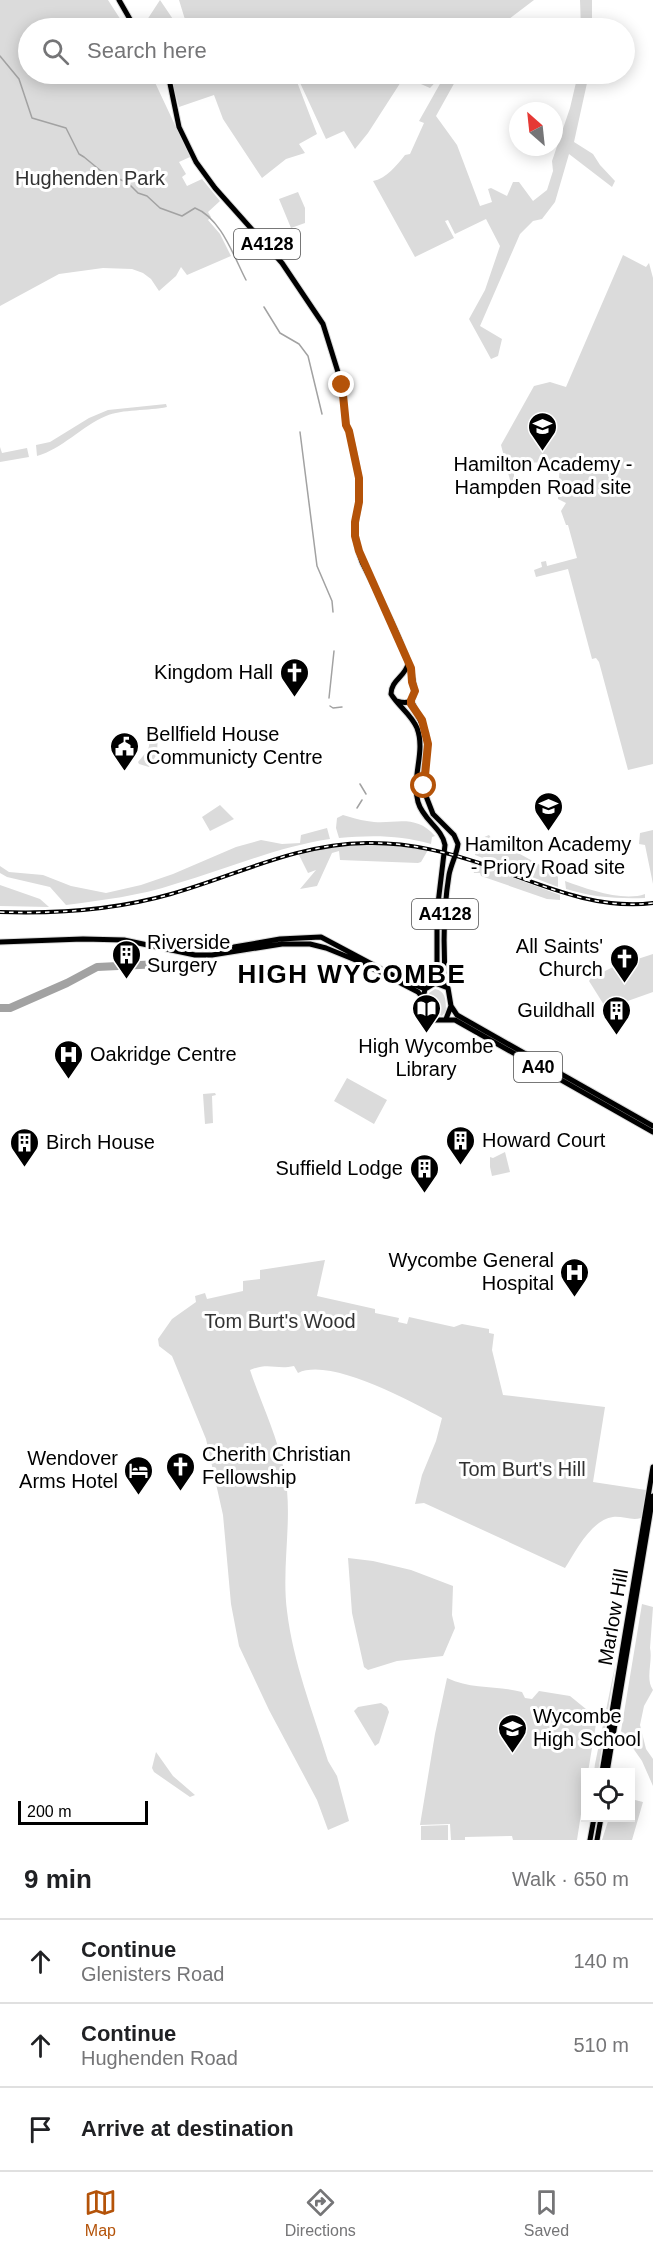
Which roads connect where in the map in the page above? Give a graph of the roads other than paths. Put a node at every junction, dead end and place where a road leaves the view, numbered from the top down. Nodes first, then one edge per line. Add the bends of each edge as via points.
1 (119, 0) edge
2 (129, 18) edge
3 (170, 84) edge
4 (408, 663) junction
5 (398, 679) junction
6 (412, 682) junction
7 (411, 700) junction
8 (397, 701) junction
9 (0, 942) edge
10 (203, 955) junction
11 (435, 983) junction
12 (446, 986) junction
13 (425, 988) junction
14 (423, 998) junction
15 (451, 1006) junction
16 (446, 1019) junction
17 (472, 1027) junction
18 (607, 1102) junction
19 (653, 1126) edge
20 (653, 1132) edge
21 (653, 1467) edge
22 (653, 1496) edge
23 (603, 1768) edge
24 (609, 1768) edge
25 (593, 1822) edge
26 (600, 1822) edge
27 (590, 1840) edge
28 (597, 1840) edge

1 - 2 main road
3 - 4 main road, A4128 via 179,127 196,162 282,262 328,335 342,385 346,425 359,478 357,544
4 - 5 main road
4 - 6 main road, A4128
5 - 6 main road
5 - 8 main road via 391,690
6 - 7 main road via 415,691
7 - 8 main road
7 - 12 main road, A4128 via 428,744 426,796 433,814 458,844 446,900
8 - 11 main road, A4128 via 413,720 420,738 418,803 446,845 437,912
9 - 10 main road, A40 via 124,940
10 - 13 main road, A40 via 280,939 318,936
10 - 14 main road, A40 via 282,944 317,945 374,969
11 - 12 main road
11 - 13 main road
12 - 15 main road
13 - 14 main road
14 - 16 main road, A40 via 429,1017
15 - 16 main road
15 - 17 main road, A40
16 - 17 main road, A40
17 - 18 main road, A40
18 - 19 main road, A40
18 - 20 main road, A40
21 - 23 main road, Marlow Hill
22 - 24 main road, Marlow Hill
25 - 27 main road
26 - 28 main road

